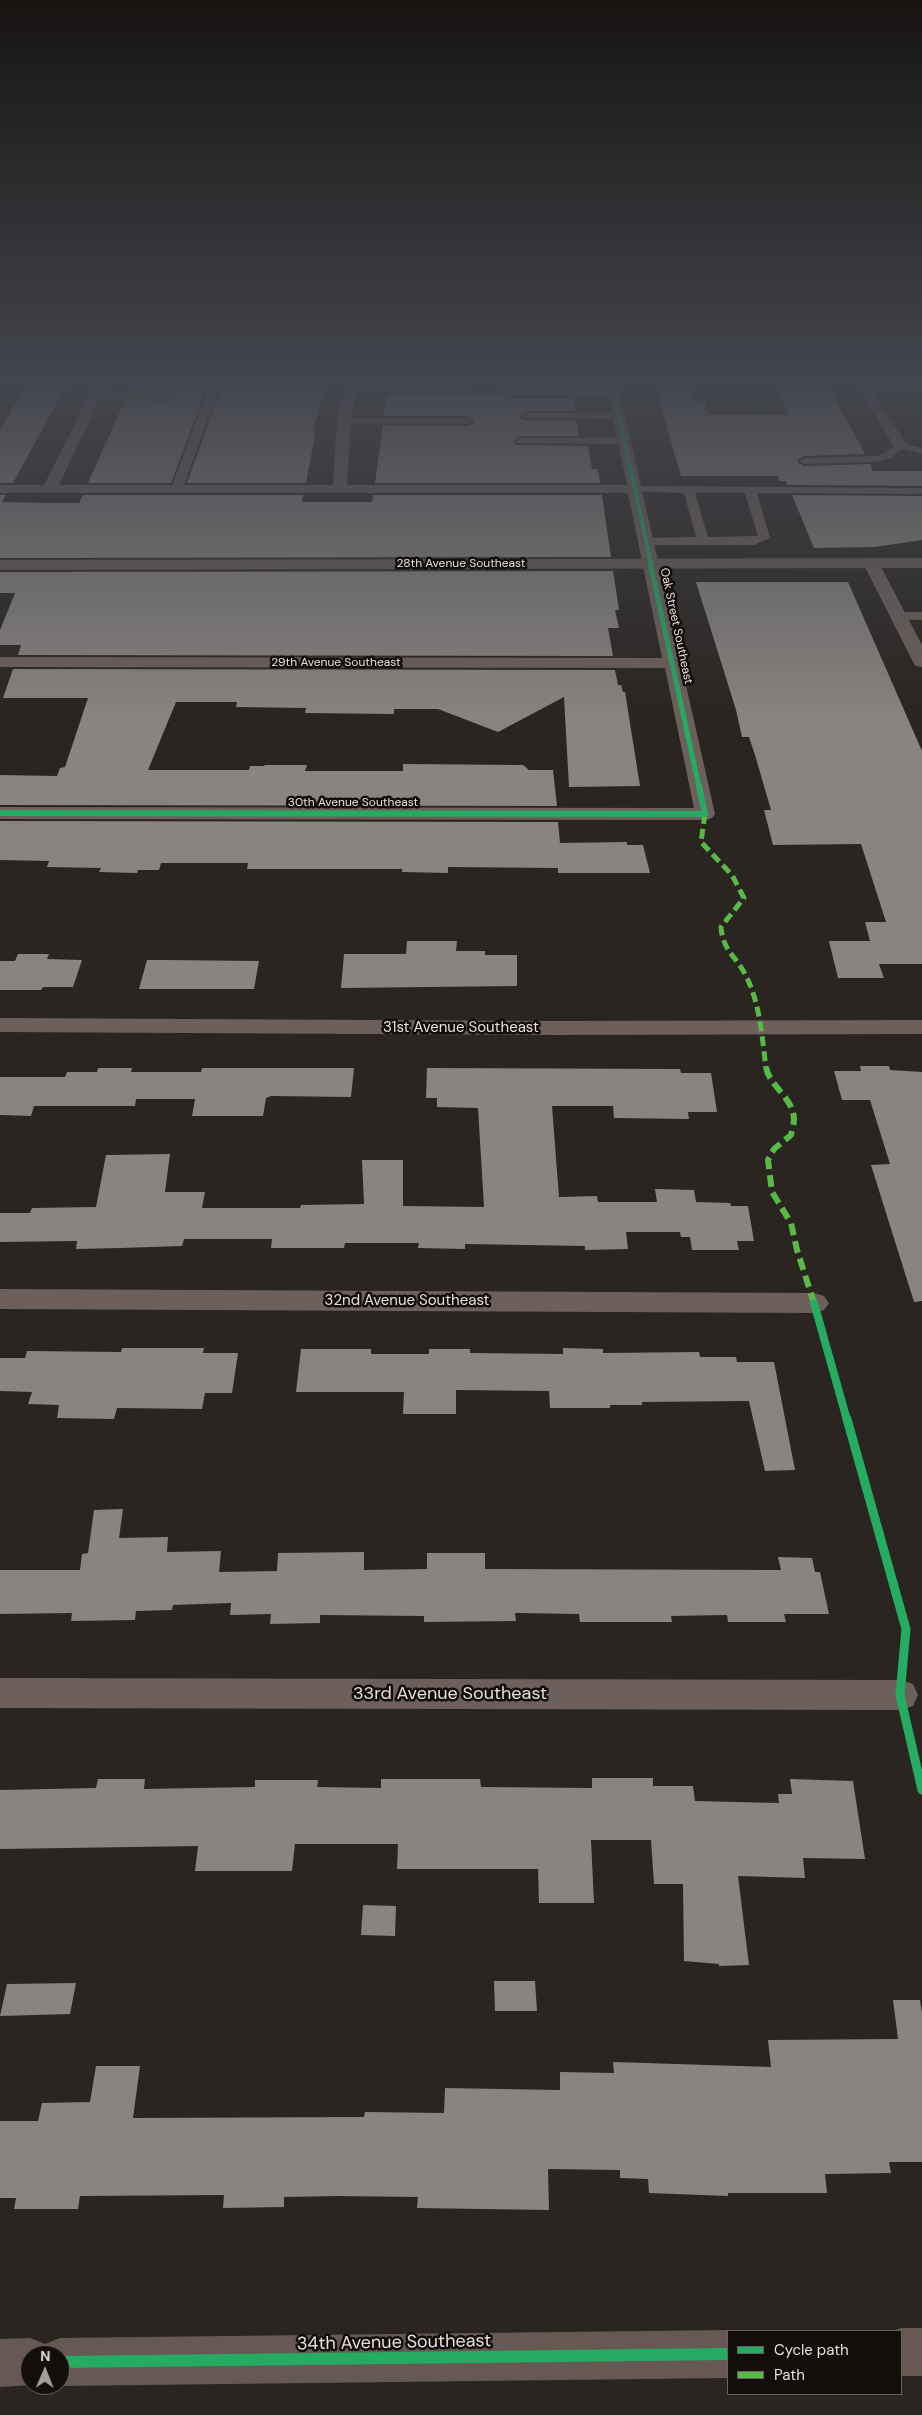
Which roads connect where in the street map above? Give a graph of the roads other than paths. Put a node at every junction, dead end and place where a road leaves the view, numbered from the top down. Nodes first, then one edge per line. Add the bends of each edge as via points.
1 (636, 497) edge
2 (691, 497) edge
3 (752, 497) edge
4 (646, 541) junction
5 (703, 541) junction
6 (871, 563) junction
7 (922, 563) edge
8 (651, 564) junction
9 (0, 565) edge
10 (898, 616) junction
11 (922, 616) edge
12 (0, 662) edge
13 (922, 662) edge
14 (672, 663) junction
15 (0, 814) edge
16 (705, 814) joint
17 (0, 1025) edge
18 (922, 1027) edge
19 (0, 1299) edge
20 (814, 1303) dead end
21 (0, 1693) edge
22 (900, 1695) dead end
23 (902, 2352) edge
24 (922, 2352) edge
25 (727, 2354) edge
26 (20, 2362) edge
27 (70, 2362) edge
28 (0, 2363) edge

1 - 4 street, Oak Street Southeast
2 - 5 lane
3 - 5 lane via 764,538 754,541
4 - 5 lane
4 - 8 street, Oak Street Southeast
6 - 7 street, 28th Avenue Southeast
6 - 8 street, 28th Avenue Southeast
6 - 10 street
8 - 9 street, 28th Avenue Southeast
8 - 14 street, Oak Street Southeast
10 - 11 lane
10 - 13 street
12 - 14 street, 29th Avenue Southeast
14 - 16 street, Oak Street Southeast
15 - 16 street, 30th Avenue Southeast
17 - 18 street, 31st Avenue Southeast
19 - 20 street, 32nd Avenue Southeast
21 - 22 street, 33rd Avenue Southeast
23 - 24 street
25 - 27 street, 34th Avenue Southeast
26 - 28 street

